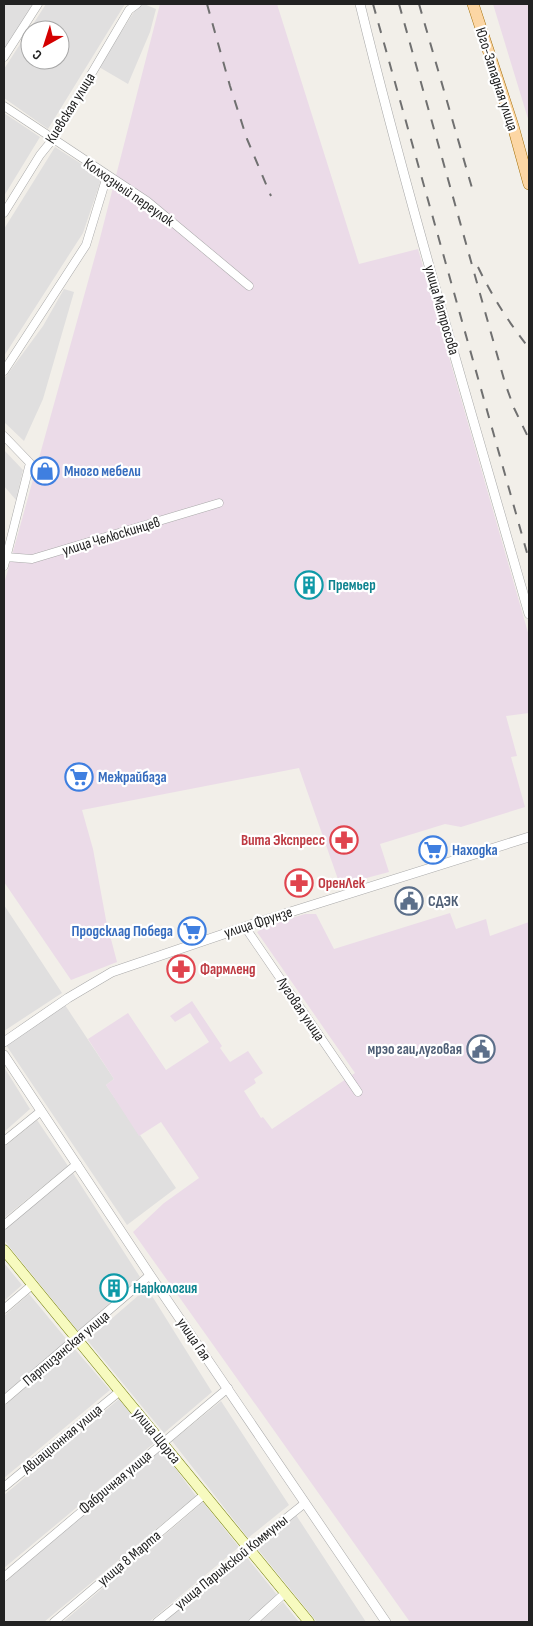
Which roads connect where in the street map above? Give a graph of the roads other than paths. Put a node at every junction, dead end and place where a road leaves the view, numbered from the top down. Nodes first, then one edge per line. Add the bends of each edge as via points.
1 (38, 4) edge
2 (136, 4) edge
3 (360, 4) edge
4 (473, 4) edge
5 (4, 57) edge
6 (4, 106) edge
7 (53, 139) junction
8 (107, 176) junction
9 (529, 184) edge
10 (4, 213) edge
11 (249, 286) dead end
12 (4, 371) edge
13 (4, 436) edge
14 (219, 503) dead end
15 (5, 556) edge
16 (4, 566) edge
17 (529, 614) edge
18 (529, 837) edge
19 (245, 927) junction
20 (4, 1042) edge
21 (4, 1055) edge
22 (358, 1092) dead end
23 (41, 1111) junction
24 (4, 1142) edge
25 (77, 1164) junction
26 (4, 1225) edge
27 (4, 1250) edge
28 (150, 1275) junction
29 (32, 1285) junction
30 (4, 1309) edge
31 (77, 1339) junction
32 (228, 1388) junction
33 (120, 1391) junction
34 (4, 1400) edge
35 (162, 1442) junction
36 (4, 1487) edge
37 (205, 1494) junction
38 (305, 1503) junction
39 (248, 1548) junction
40 (4, 1577) edge
41 (285, 1593) junction
42 (54, 1622) edge
43 (157, 1622) edge
44 (253, 1622) edge
45 (309, 1622) edge
46 (386, 1622) edge

1 - 5 street
2 - 7 street, Киевская улица via 129,10
3 - 17 street, улица Матросова via 387,115
4 - 9 main road, Юго-Западная улица
6 - 7 street, Колхозный переулок
7 - 8 street, Колхозный переулок
7 - 10 street, Киевская улица
8 - 11 street, Колхозный переулок via 147,201
8 - 12 street via 86,246
13 - 15 street via 30,463
14 - 15 street, улица Челюскинцев via 32,559
15 - 16 street
18 - 19 street, улица Фрунзе
19 - 20 street, улица Фрунзе via 112,972
19 - 22 street, Луговая улица
21 - 23 street, улица Гая
23 - 24 street
23 - 25 street, улица Гая
25 - 26 street
25 - 28 street, улица Гая
27 - 29 main road, улица Щорса
28 - 31 street, Партизанская улица
28 - 32 street, улица Гая
29 - 30 street
29 - 31 main road, улица Щорса
31 - 33 main road, улица Щорса
31 - 34 street, Партизанская улица
32 - 35 street, Фабричная улица
32 - 38 street, улица Гая
33 - 35 main road, улица Щорса
33 - 36 street, Авиационная улица
35 - 37 main road, улица Щорса
35 - 40 street, Фабричная улица
37 - 39 main road, улица Щорса
37 - 42 street, улица 8 Марта
38 - 39 street, улица Парижской Коммуны
38 - 46 street, улица Гая
39 - 41 main road, улица Щорса
39 - 43 street, улица Парижской Коммуны
41 - 44 street
41 - 45 main road, улица Щорса

